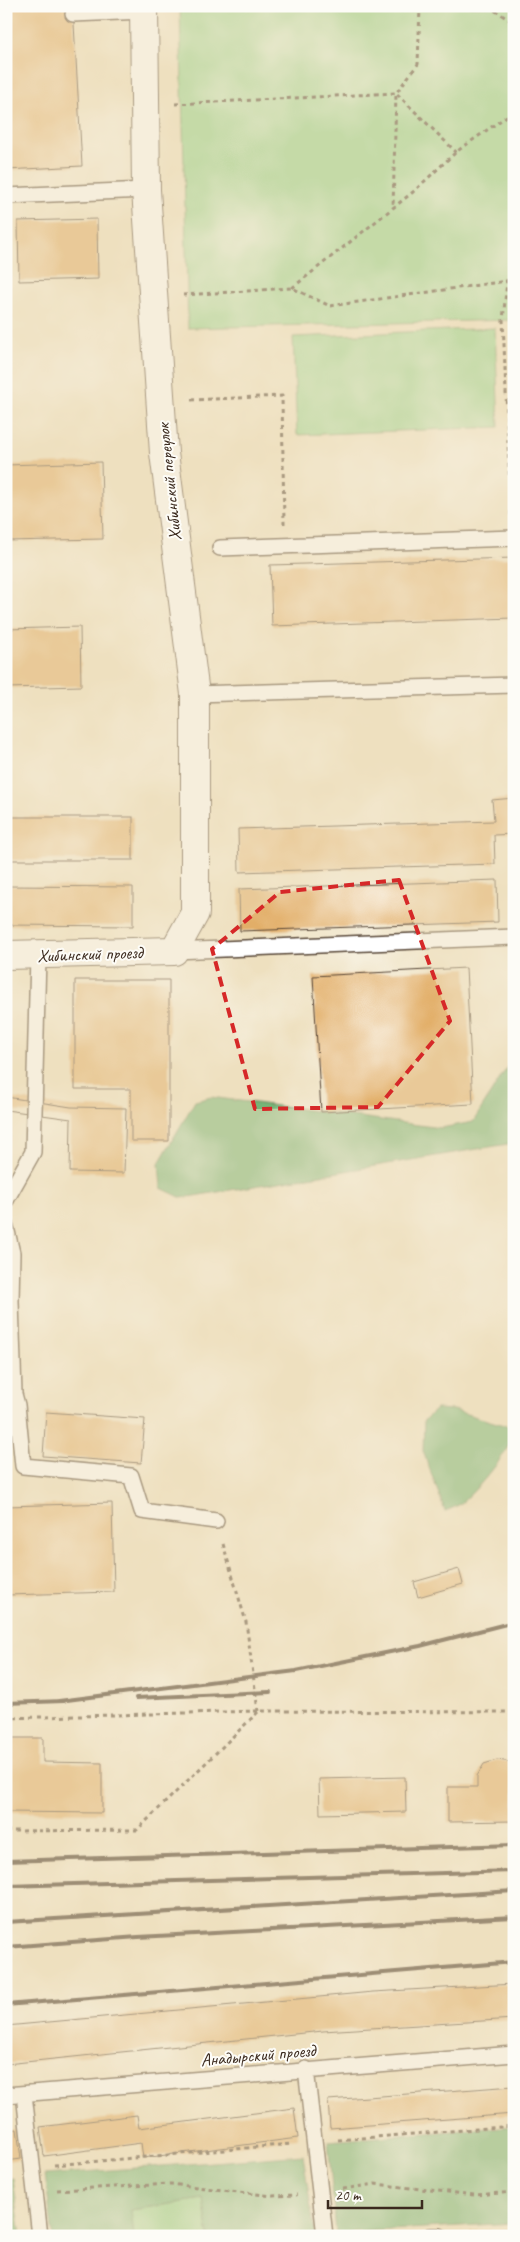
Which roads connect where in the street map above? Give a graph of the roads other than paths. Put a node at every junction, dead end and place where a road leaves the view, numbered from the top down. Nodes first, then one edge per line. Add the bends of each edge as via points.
1 (144, 9) edge
2 (73, 14) dead end
3 (146, 190) junction
4 (6, 196) edge
5 (513, 538) edge
6 (220, 548) dead end
7 (514, 685) edge
8 (196, 694) junction
9 (514, 937) edge
10 (174, 951) junction
11 (6, 955) edge
12 (38, 956) junction
13 (6, 1200) edge
14 (6, 1227) edge
15 (12, 1407) edge
16 (216, 1521) road end
17 (514, 2054) edge
18 (306, 2070) junction
19 (24, 2094) junction
20 (6, 2095) edge
21 (40, 2236) edge
22 (325, 2236) edge
23 (430, 2236) edge
24 (440, 2236) edge

1 - 2 lane
1 - 3 street, Хибинский переулок
3 - 4 lane
3 - 8 street, Хибинский переулок via 164,453
5 - 6 lane
7 - 8 lane
8 - 10 street, Хибинский переулок via 195,913
9 - 10 lane
10 - 12 street, Хибинский проезд
11 - 12 street, Хибинский проезд
12 - 13 lane via 33,1152
14 - 15 lane via 12,1253
15 - 16 lane via 23,1466 131,1476 142,1511
17 - 18 lane, Анадырский проезд
18 - 19 lane, Анадырский проезд
18 - 22 lane
19 - 20 lane, Анадырский проезд
19 - 21 lane
23 - 24 lane

